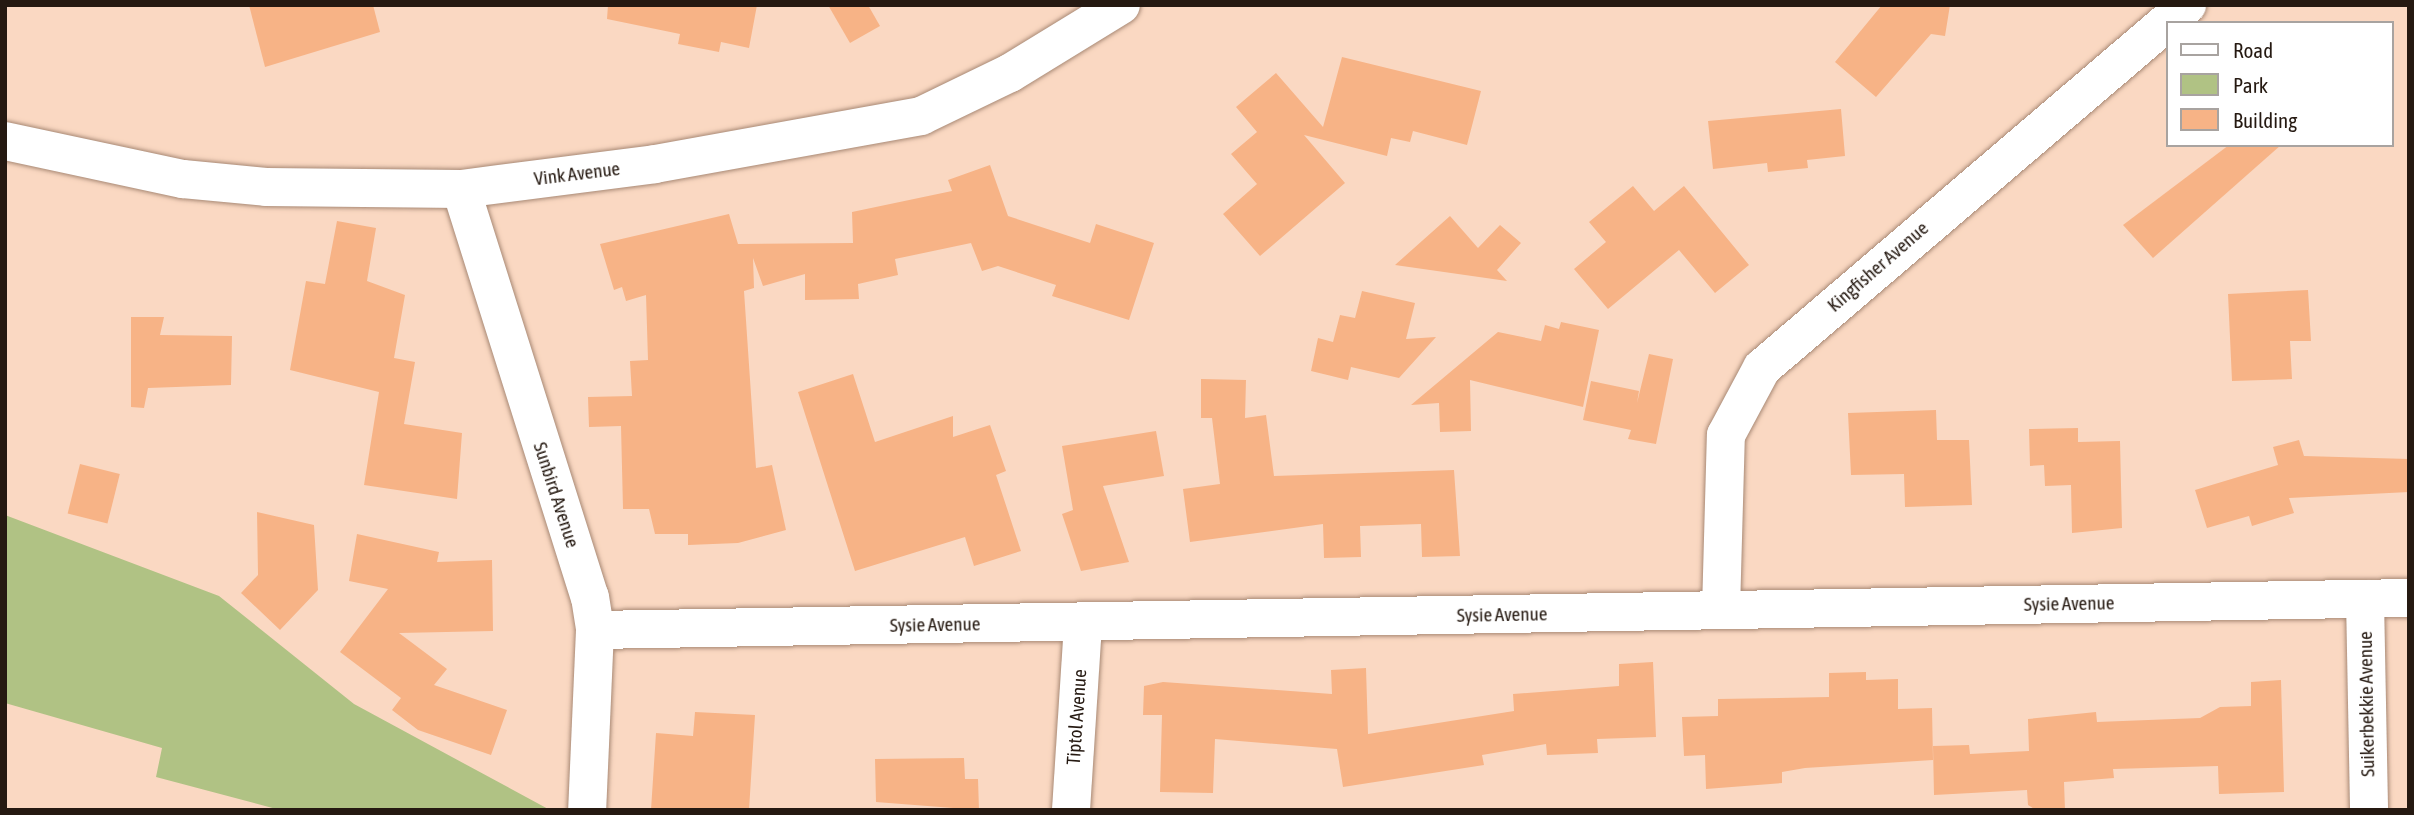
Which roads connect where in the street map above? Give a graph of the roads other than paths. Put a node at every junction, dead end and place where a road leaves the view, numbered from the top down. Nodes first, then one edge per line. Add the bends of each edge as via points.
1 (1121, 5) edge
2 (2187, 5) edge
3 (2168, 21) edge
4 (2166, 23) edge
5 (5, 141) edge
6 (461, 189) junction
7 (2409, 598) edge
8 (2365, 599) junction
9 (1721, 610) junction
10 (1083, 623) junction
11 (595, 630) junction
12 (587, 810) edge
13 (1071, 810) edge
14 (2370, 810) edge

1 - 6 street, Vink Avenue via 1010,73 921,116 695,158
2 - 3 street, Kingfisher Avenue
4 - 9 street, Kingfisher Avenue via 1762,368 1726,435
5 - 6 street, Vink Avenue via 183,179 266,187
6 - 11 street, Sunbird Avenue
7 - 8 street, Sysie Avenue
8 - 9 street, Sysie Avenue
8 - 14 street, Suikerbekkie Avenue
9 - 10 street, Sysie Avenue
10 - 11 street, Sysie Avenue
10 - 13 street, Tiptol Avenue
11 - 12 street, Sunbird Avenue

